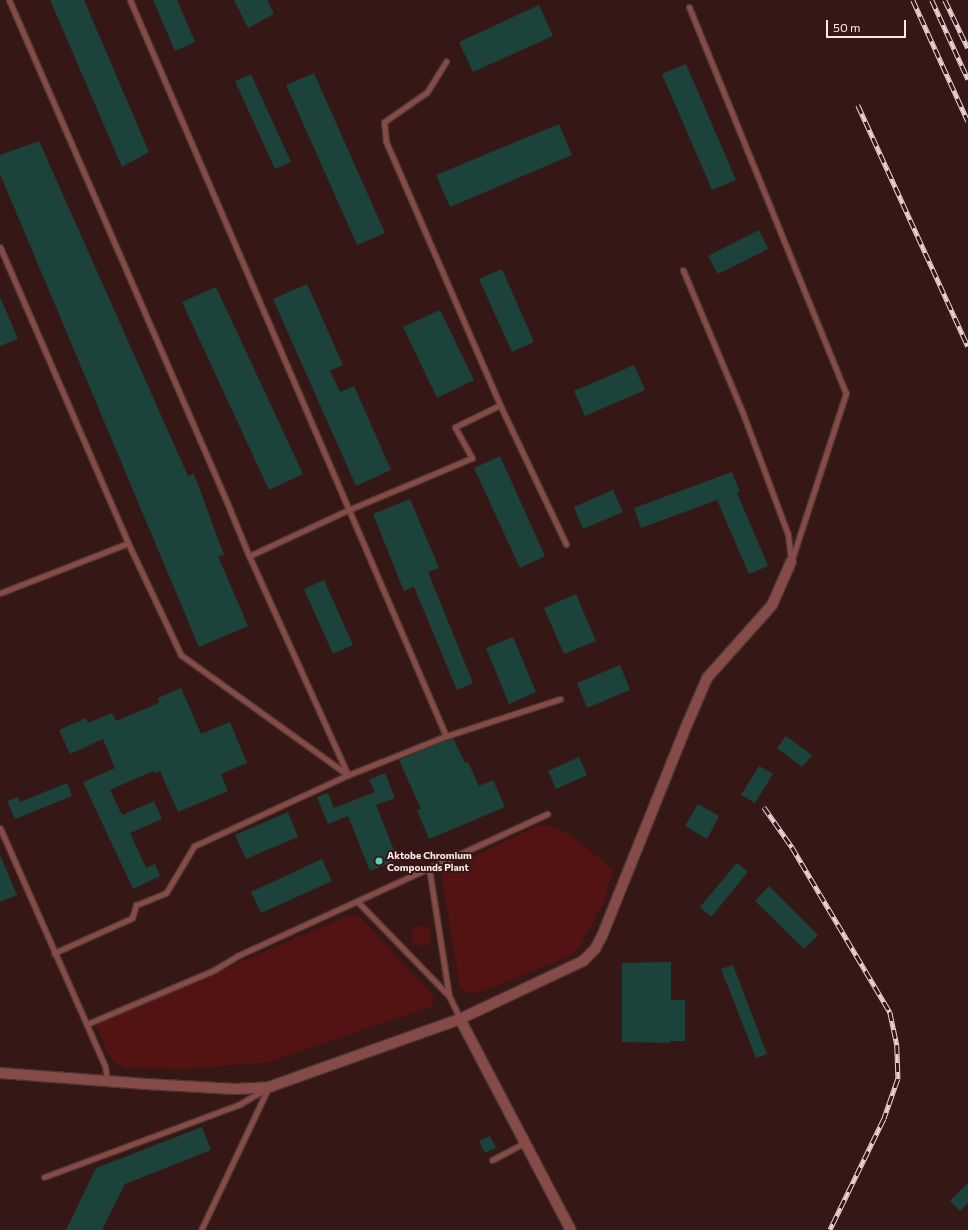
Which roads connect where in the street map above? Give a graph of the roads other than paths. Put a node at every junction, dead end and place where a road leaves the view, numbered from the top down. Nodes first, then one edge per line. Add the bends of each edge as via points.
1 (9, 0) edge
2 (130, 0) edge
3 (689, 7) dead end
4 (446, 62) dead end
5 (0, 247) edge
6 (683, 270) dead end
7 (500, 405) junction
8 (348, 510) junction
9 (128, 543) junction
10 (566, 544) dead end
11 (249, 556) junction
12 (791, 562) junction
13 (0, 593) edge
14 (560, 699) dead end
15 (446, 736) junction
16 (348, 775) junction
17 (547, 814) dead end
18 (0, 828) edge
19 (429, 868) junction
20 (357, 901) junction
21 (54, 953) junction
22 (449, 996) junction
23 (460, 1019) junction
24 (87, 1024) junction
25 (0, 1073) edge
26 (108, 1081) junction
27 (268, 1087) junction
28 (524, 1143) junction
29 (492, 1160) dead end
30 (44, 1177) dead end
31 (201, 1230) edge
32 (571, 1230) edge

1 - 11 lane
2 - 8 lane
3 - 12 lane via 846,393
4 - 7 lane via 427,92 384,122 386,141
5 - 9 lane
6 - 12 lane via 756,448 788,535
7 - 8 lane via 455,427 472,458
7 - 10 lane
8 - 11 lane
8 - 15 lane
9 - 13 lane
9 - 16 lane via 182,655
11 - 16 lane
12 - 23 street via 772,605 707,678 596,949 583,961
14 - 15 lane
15 - 16 lane
16 - 21 lane via 194,846 166,893 136,905 132,918
17 - 19 lane
18 - 21 lane
19 - 20 lane
19 - 22 lane
20 - 22 lane
20 - 24 lane via 239,955 214,970
21 - 24 lane
22 - 23 lane
23 - 27 street
23 - 28 street
24 - 26 lane via 105,1066
25 - 26 street
26 - 27 street via 236,1089
27 - 30 lane via 238,1105
27 - 31 lane
28 - 29 lane
28 - 32 street

